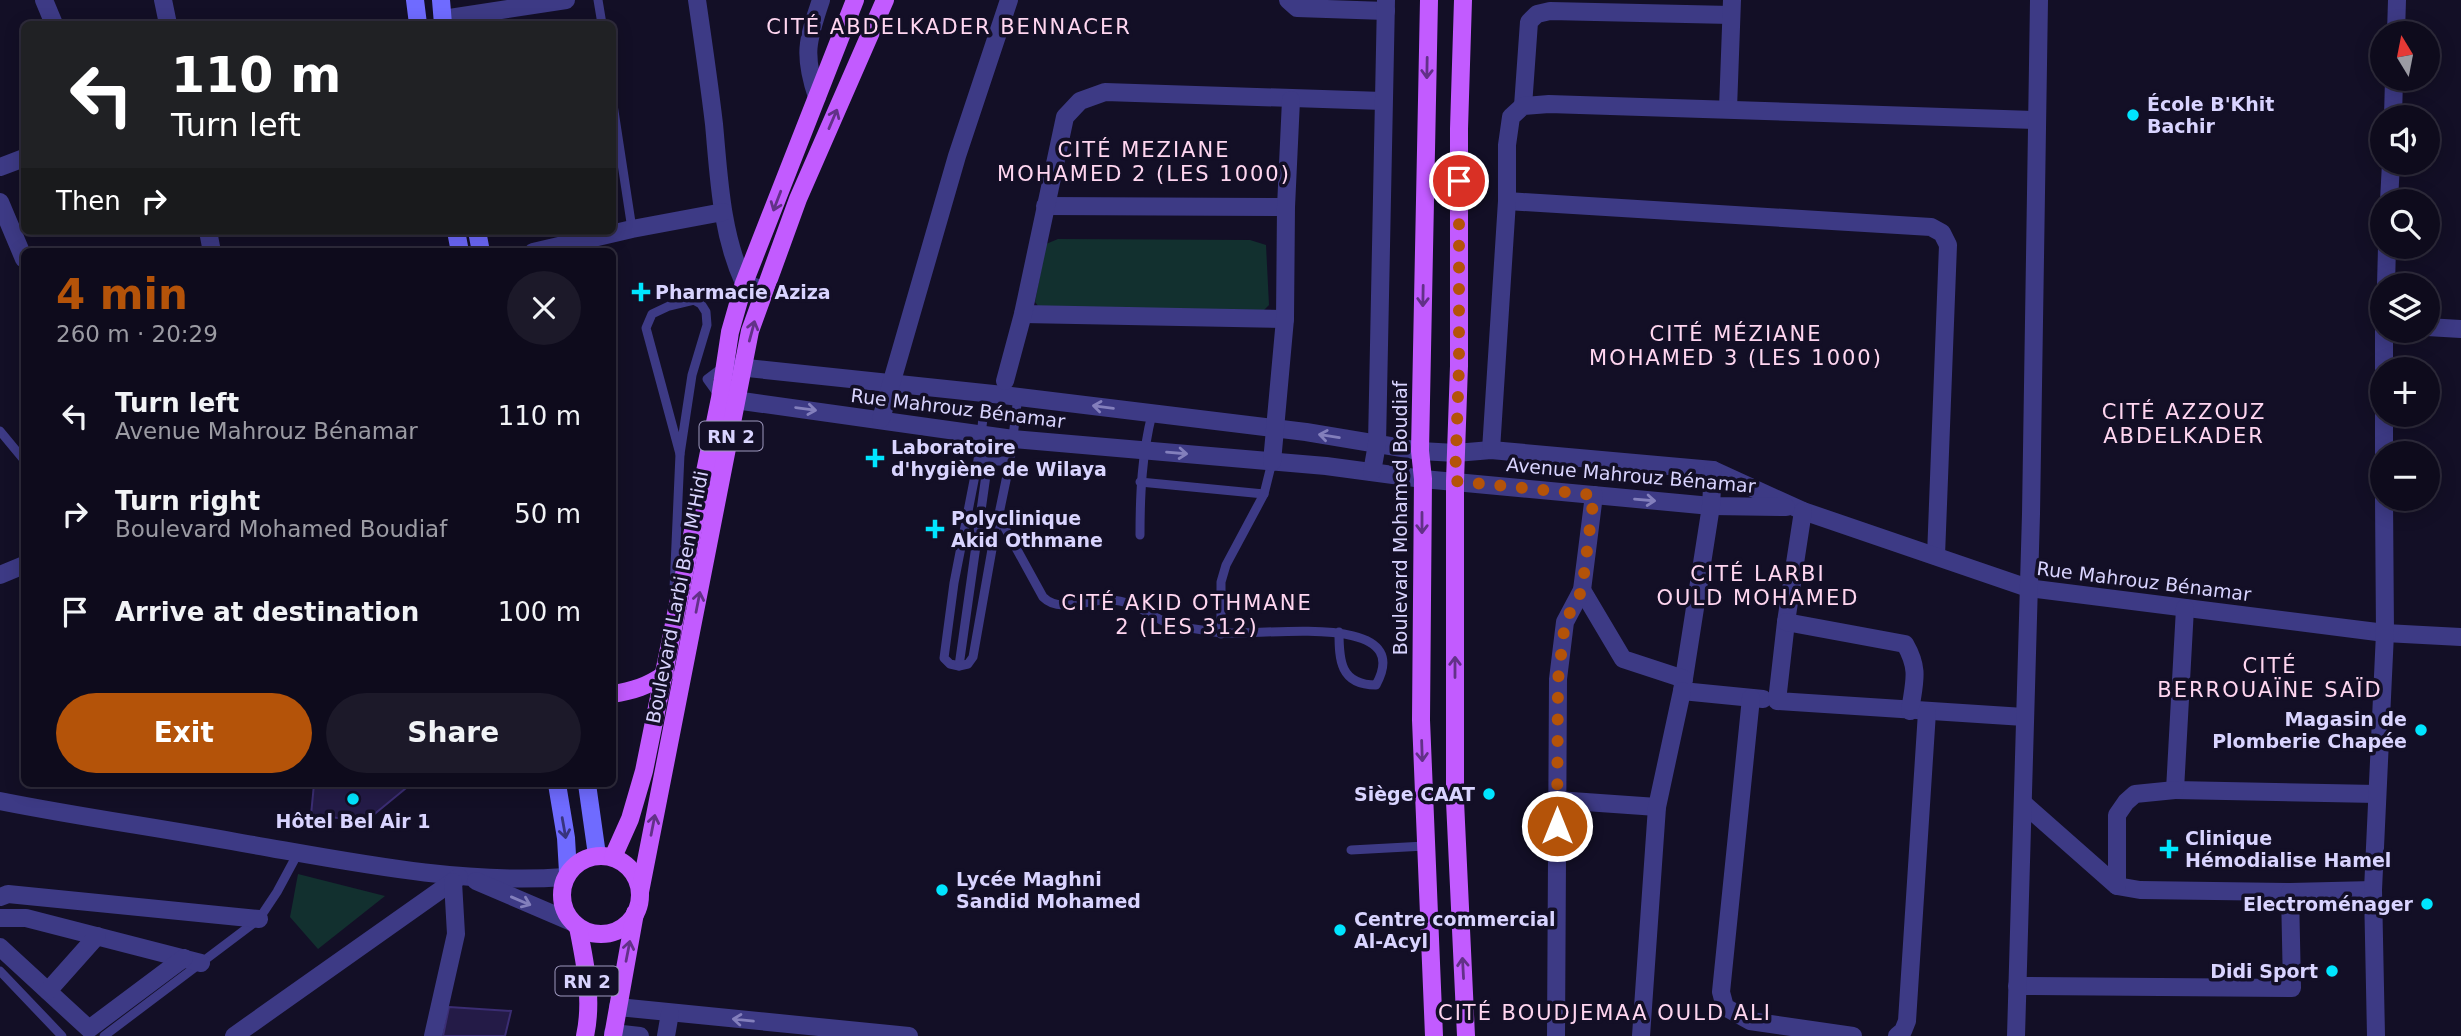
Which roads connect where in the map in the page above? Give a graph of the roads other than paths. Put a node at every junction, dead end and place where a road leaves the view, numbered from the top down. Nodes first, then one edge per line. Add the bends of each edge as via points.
1 (44, 0) edge
2 (163, 0) edge
3 (415, 0) edge
4 (441, 0) edge
5 (566, 0) edge
6 (598, 0) edge
7 (697, 0) edge
8 (821, 0) edge
9 (855, 0) edge
10 (885, 0) edge
11 (1009, 0) edge
12 (1288, 0) edge
13 (1429, 0) edge
14 (1463, 0) edge
15 (2039, 0) edge
16 (2397, 0) edge
17 (1386, 5) edge
18 (1732, 8) edge
19 (53, 21) edge
20 (167, 21) edge
21 (418, 21) edge
22 (443, 21) edge
23 (449, 21) edge
24 (601, 21) edge
25 (2396, 21) edge
26 (817, 97) junction
27 (1291, 100) junction
28 (1383, 101) junction
29 (1523, 106) junction
30 (1728, 109) junction
31 (2036, 120) junction
32 (616, 123) edge
33 (21, 159) edge
34 (0, 167) edge
35 (625, 179) junction
36 (616, 180) edge
37 (1507, 201) junction
38 (0, 202) edge
39 (1045, 206) junction
40 (1286, 207) junction
41 (723, 212) junction
42 (632, 229) junction
43 (616, 233) edge
44 (606, 235) edge
45 (550, 248) edge
46 (21, 252) edge
47 (744, 283) junction
48 (765, 291) junction
49 (1023, 314) junction
50 (1285, 319) junction
51 (2440, 328) edge
52 (2461, 329) edge
53 (724, 366) junction
54 (745, 367) junction
55 (692, 374) junction
56 (707, 379) junction
57 (1005, 382) junction
58 (891, 383) junction
59 (985, 393) junction
60 (1019, 397) junction
61 (729, 399) junction
62 (1152, 414) junction
63 (881, 419) junction
64 (1275, 429) junction
65 (0, 431) edge
66 (981, 435) junction
67 (1013, 439) junction
68 (1377, 443) junction
69 (1143, 450) junction
70 (1492, 450) junction
71 (1420, 451) junction
72 (1456, 453) junction
73 (680, 454) junction
74 (21, 456) edge
75 (978, 460) junction
76 (988, 461) junction
77 (1010, 461) junction
78 (1272, 462) junction
79 (1713, 470) junction
80 (1372, 472) junction
81 (1423, 479) junction
82 (1455, 481) junction
83 (1140, 482) junction
84 (1264, 494) junction
85 (1594, 495) junction
86 (1710, 506) junction
87 (1798, 509) junction
88 (2385, 511) edge
89 (999, 517) junction
90 (1140, 535) dead end
91 (1937, 556) junction
92 (2028, 588) junction
93 (1582, 590) junction
94 (2185, 608) junction
95 (1786, 622) junction
96 (1339, 632) junction
97 (2385, 633) junction
98 (1221, 634) junction
99 (2461, 636) edge
100 (672, 639) junction
101 (960, 666) junction
102 (665, 674) junction
103 (1683, 685) junction
104 (616, 693) edge
105 (1751, 698) junction
106 (1777, 701) junction
107 (1918, 711) junction
108 (2024, 717) junction
109 (558, 787) edge
110 (588, 787) edge
111 (2175, 790) junction
112 (2377, 794) junction
113 (1557, 800) junction
114 (0, 801) edge
115 (2023, 803) junction
116 (1657, 807) junction
117 (1425, 846) junction
118 (1351, 850) dead end
119 (298, 853) junction
120 (605, 856) junction
121 (567, 874) junction
122 (460, 879) junction
123 (2117, 886) junction
124 (2373, 890) junction
125 (640, 892) junction
126 (2290, 892) junction
127 (0, 897) edge
128 (635, 914) junction
129 (0, 918) edge
130 (259, 919) junction
131 (576, 925) junction
132 (97, 936) junction
133 (0, 947) edge
134 (193, 960) junction
135 (0, 971) edge
136 (2017, 986) junction
137 (48, 991) junction
138 (618, 1007) junction
139 (670, 1013) junction
140 (790, 1031) edge
141 (586, 1032) edge
142 (821, 1032) edge
143 (613, 1034) edge
144 (62, 1036) edge
145 (104, 1036) edge
146 (234, 1036) edge
147 (433, 1036) edge
148 (640, 1036) edge
149 (666, 1036) edge
150 (909, 1036) edge
151 (1434, 1036) edge
152 (1466, 1036) edge
153 (1556, 1036) edge
154 (1641, 1036) edge
155 (1853, 1036) edge
156 (1897, 1036) edge
157 (2017, 1036) edge
158 (2376, 1036) edge

1 - 19 street
2 - 20 street
3 - 21 main road
4 - 22 main road
5 - 23 street
6 - 24 lane
7 - 41 street
8 - 26 street via 807,54
9 - 26 main road, Boulevard Larbi Ben M'Hidi / RN 2
48 -> 10 main road, Boulevard Larbi Ben M'Hidi / RN 2
11 - 58 street via 957,156
12 - 17 street via 1297,8
13 -> 71 main road, Boulevard Mohamed Boudiaf
14 - 72 main road
15 - 31 street
16 - 25 street
17 - 28 street
18 - 29 street via 1537,14 1528,22
18 - 30 street
26 -> 47 main road, Boulevard Larbi Ben M'Hidi / RN 2
27 - 28 street
27 - 39 street via 1105,92 1080,101 1065,117
27 - 40 street
28 - 68 street
29 - 30 street
29 - 37 street via 1511,117
30 - 31 street
31 - 92 street
32 - 35 lane
33 - 34 street
35 - 36 lane
35 - 42 lane
37 - 70 street
37 - 91 street via 1931,227 1942,233 1948,245
38 - 46 street
39 - 40 street
39 - 49 street
40 - 50 street
41 - 42 street
41 - 47 street
42 - 43 street
44 - 45 street
47 - 48 street
47 - 53 main road, Boulevard Larbi Ben M'Hidi / RN 2
54 -> 48 main road, Boulevard Larbi Ben M'Hidi / RN 2 via 750,331
49 - 50 street
49 - 57 street
50 - 64 street
51 - 52 street
53 - 54 street, Rue Mahrouz Bénamar
53 - 56 lane
53 - 61 main road, Boulevard Larbi Ben M'Hidi / RN 2
54 - 58 street, Rue Mahrouz Bénamar
54 - 61 main road, Boulevard Larbi Ben M'Hidi / RN 2
55 - 56 lane
55 - 73 lane
55 - 73 lane via 707,325 706,312 694,300 652,314 646,328
56 - 61 lane
57 - 59 lane
57 - 60 lane
58 - 59 street, Rue Mahrouz Bénamar
58 - 63 street
59 - 60 street, Rue Mahrouz Bénamar
59 - 66 lane
62 -> 60 street, Rue Mahrouz Bénamar
60 - 67 lane
61 -> 63 street, Rue Mahrouz Bénamar
61 - 100 main road, Boulevard Larbi Ben M'Hidi / RN 2
125 -> 61 main road, Boulevard Larbi Ben M'Hidi / RN 2
62 - 64 street, Rue Mahrouz Bénamar
62 - 69 lane
63 - 66 street, Rue Mahrouz Bénamar
68 -> 64 street, Rue Mahrouz Bénamar
64 - 78 street
65 - 74 lane
66 - 67 street, Rue Mahrouz Bénamar
66 - 75 lane
67 - 69 street, Rue Mahrouz Bénamar
67 - 77 lane
68 - 71 street, Rue Mahrouz Bénamar
68 - 80 street
69 -> 78 street, Rue Mahrouz Bénamar
69 - 83 lane
70 - 72 street, Avenue Mahrouz Bénamar
70 - 79 street, Avenue Mahrouz Bénamar
71 - 72 street, Avenue Mahrouz Bénamar
71 - 81 main road, Boulevard Mohamed Boudiaf
72 - 82 main road
73 - 100 lane
75 - 76 lane
75 - 101 lane via 943,659
76 - 77 lane
76 - 101 lane
77 - 89 lane
78 - 80 street, Rue Mahrouz Bénamar
78 - 84 lane
79 - 86 street
79 - 87 street, Avenue Mahrouz Bénamar
80 - 81 street, Rue Mahrouz Bénamar
81 - 82 street, Avenue Mahrouz Bénamar
81 -> 117 main road, Boulevard Mohamed Boudiaf
82 - 85 street, Avenue Mahrouz Bénamar
152 -> 82 main road via 1455,801
83 - 84 lane
83 - 90 lane
84 - 98 lane via 1226,565 1221,582
85 -> 86 street, Avenue Mahrouz Bénamar
85 - 93 street
86 - 87 street, Avenue Mahrouz Bénamar
86 - 103 street
87 - 91 street, Rue Mahrouz Bénamar
87 - 95 street
88 - 97 street
89 - 98 lane via 1048,602 1057,606 1110,600 1130,603 1165,622
89 - 101 lane via 973,657
91 - 92 street, Rue Mahrouz Bénamar
92 - 94 street, Rue Mahrouz Bénamar
92 - 108 street
93 - 103 street via 1623,659
93 - 113 street via 1565,622 1558,680
94 - 97 street, Rue Mahrouz Bénamar
94 - 111 street
95 - 106 street
95 - 107 street via 1905,643 1916,670
96 - 96 lane via 1372,641 1382,652 1383,671 1376,685 1362,685 1344,672
96 - 98 lane
97 - 99 street, Rue Mahrouz Bénamar
97 - 112 street
100 - 102 main road, Boulevard Larbi Ben M'Hidi / RN 2
102 - 104 main road via 634,691
102 - 120 main road, Boulevard Larbi Ben M'Hidi / RN 2 via 630,820
103 - 105 street
103 - 116 street
105 - 106 street
105 - 155 street via 1721,992 1726,1007 1750,1021
106 - 107 street
107 - 108 street
107 - 156 street via 1907,1021
108 - 115 street
109 -> 121 main road
110 - 120 main road
111 - 112 street
111 - 123 street via 2135,794 2117,816
112 - 124 street
113 - 116 street
113 - 153 street
114 - 119 street
115 - 123 street
115 - 136 street
116 - 154 street
117 - 118 lane
117 - 151 main road, Boulevard Mohamed Boudiaf
119 - 122 street
119 - 130 lane
120 - 121 main road via 576,863
120 - 125 main road via 632,870
121 - 122 street via 535,879
121 - 131 main road via 561,897
122 -> 131 street
122 - 146 street
122 - 147 street via 456,934
123 - 126 street
124 - 126 street
124 - 158 street
125 - 128 main road
126 - 136 street via 2292,988
127 - 130 street via 8,894
128 - 131 main road via 616,931 603,934
138 -> 128 main road, RN 2
129 - 132 street via 26,918
130 - 134 lane
131 - 141 main road, RN 2 via 586,964
132 - 134 street
132 - 137 street
133 - 137 street
134 - 137 street via 89,1029
134 - 145 lane
135 - 144 lane
136 - 157 street
138 - 139 street
138 - 143 main road, RN 2
140 -> 139 street
139 - 149 street
140 - 142 street
141 - 143 main road
142 - 150 street
143 - 148 street

